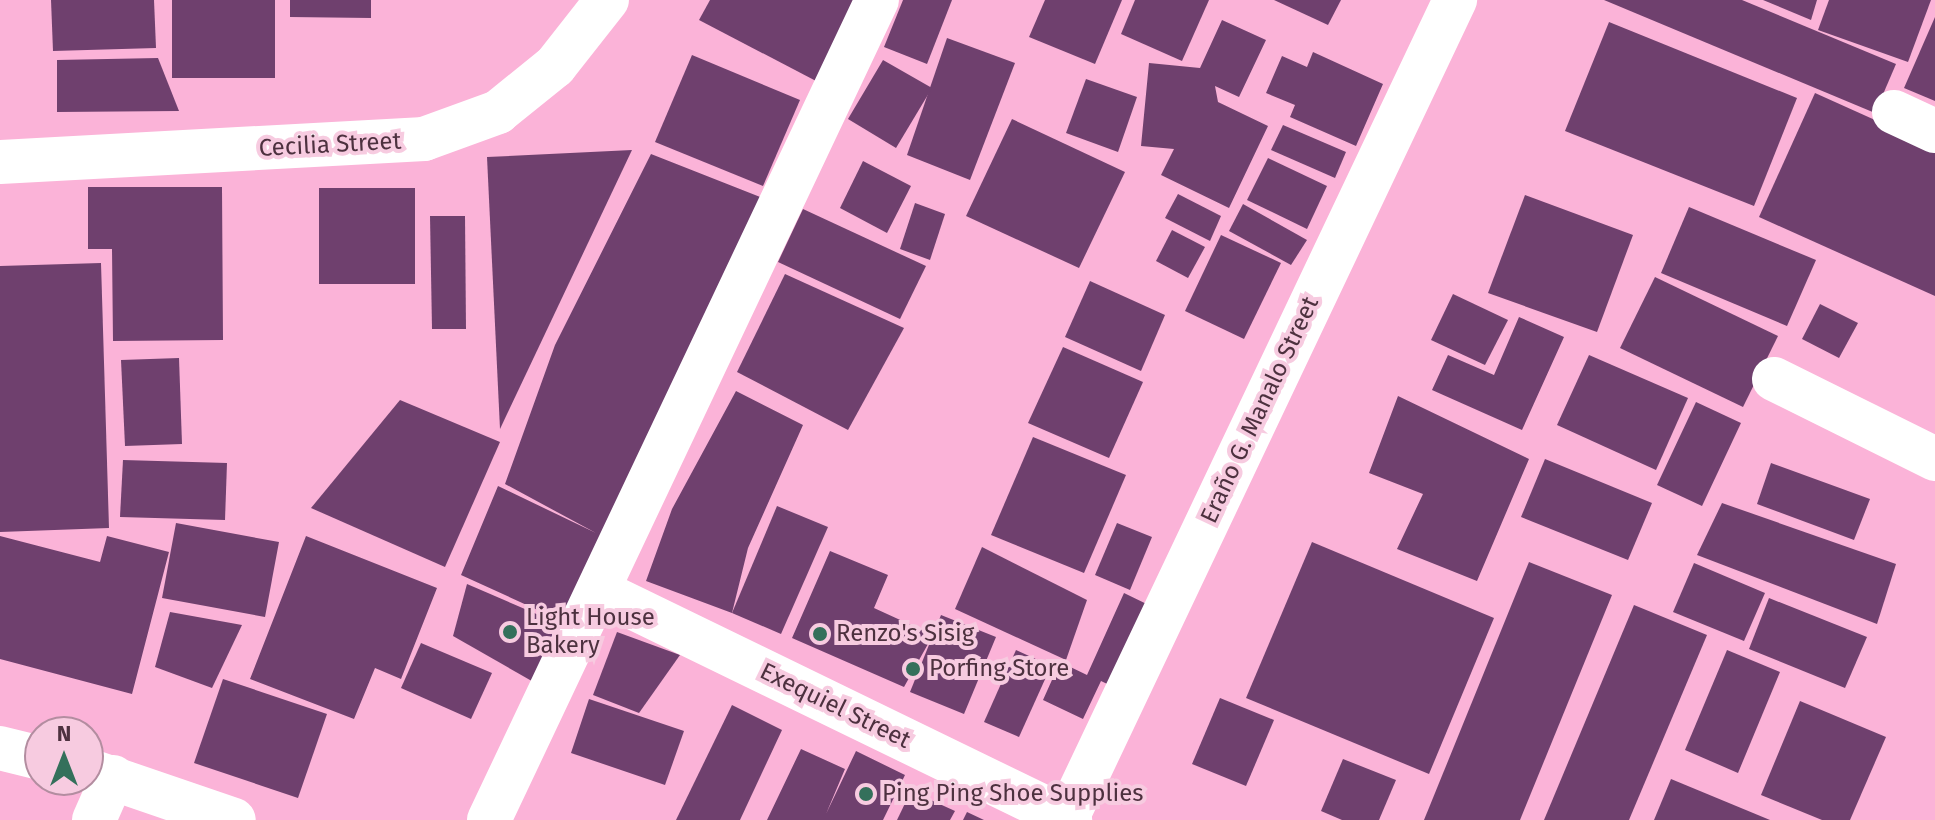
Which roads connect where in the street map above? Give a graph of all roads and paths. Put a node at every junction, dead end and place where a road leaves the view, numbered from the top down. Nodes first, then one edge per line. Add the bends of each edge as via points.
1 (607, 0) edge
2 (877, 0) edge
3 (1455, 0) edge
4 (1894, 112) dead end
5 (1935, 131) edge
6 (0, 162) edge
7 (1774, 379) dead end
8 (1935, 459) edge
9 (599, 591) junction
10 (0, 748) edge
11 (24, 754) edge
12 (104, 775) edge
13 (98, 796) edge
14 (1068, 819) edge
15 (94, 820) edge
16 (234, 820) edge
17 (489, 820) edge

1 - 6 street, Cecilia Street via 555,66 498,112 424,139
2 - 9 street
3 - 14 street, Eraño G. Manalo Street
4 - 5 street
7 - 8 street
9 - 14 street, Exequiel Street
9 - 17 street
10 - 11 street
12 - 16 street
13 - 15 street

